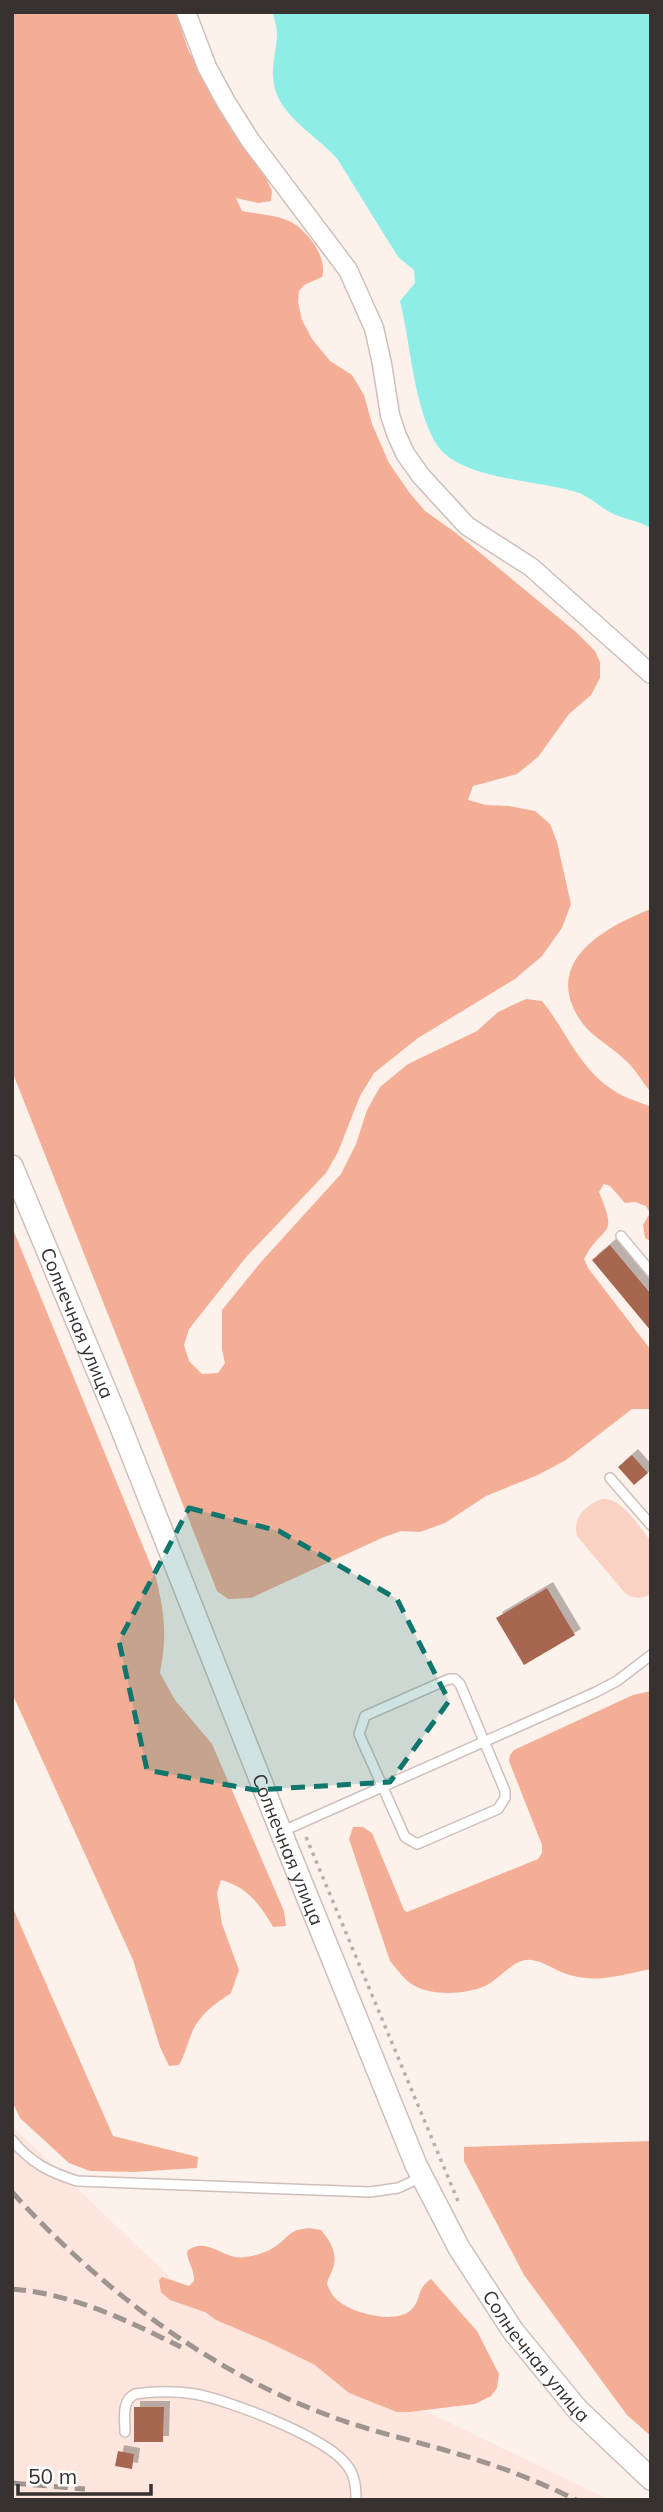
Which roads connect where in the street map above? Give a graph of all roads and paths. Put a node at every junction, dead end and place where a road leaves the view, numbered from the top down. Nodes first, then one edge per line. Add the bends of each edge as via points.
1 (186, 12) edge
2 (651, 674) edge
3 (12, 1166) edge
4 (621, 1236) dead end
5 (651, 1272) edge
6 (610, 1478) dead end
7 (651, 1525) edge
8 (651, 1654) edge
9 (484, 1741) junction
10 (382, 1787) junction
11 (281, 1832) junction
12 (306, 1837) dead end
13 (12, 2140) edge
14 (422, 2177) junction
15 (459, 2202) dead end
16 (125, 2432) dead end
17 (651, 2479) edge
18 (356, 2500) edge

1 - 2 street via 226,102 353,279 374,328 390,415 406,455 467,526 531,567
3 - 11 street, Солнечная улица
4 - 5 lane
6 - 7 lane
8 - 9 lane via 596,1692
9 - 10 lane
9 - 10 lane via 505,1791 498,1809 417,1844 405,1837
9 - 10 lane via 455,1679 365,1716 359,1734
10 - 11 lane
11 - 14 street, Солнечная улица
12 - 15 path
13 - 14 lane via 34,2163 76,2182 370,2192 398,2188
14 - 17 street, Солнечная улица via 459,2248 513,2331 578,2410
16 - 18 lane via 125,2406 130,2396 178,2392 209,2397 328,2447 351,2472

